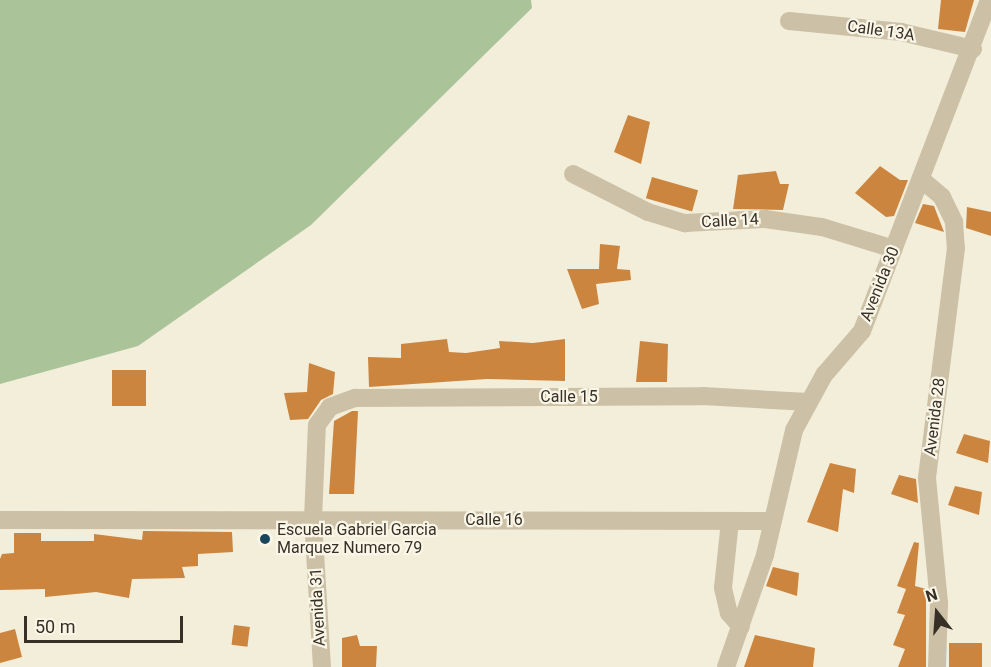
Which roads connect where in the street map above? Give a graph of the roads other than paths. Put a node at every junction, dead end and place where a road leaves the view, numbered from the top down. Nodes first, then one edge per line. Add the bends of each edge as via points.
1 (989, 0) edge
2 (789, 21) dead end
3 (973, 49) junction
4 (573, 174) dead end
5 (922, 180) junction
6 (894, 249) junction
7 (808, 402) junction
8 (330, 407) joint
9 (313, 519) junction
10 (0, 520) edge
11 (730, 521) junction
12 (772, 521) junction
13 (741, 627) junction
14 (322, 667) edge
15 (726, 667) edge
16 (938, 667) edge

1 - 3 street, Avenida 30
2 - 3 street, Calle 13A via 901,32
3 - 5 street, Avenida 30
4 - 6 street, Calle 14 via 648,212 685,223 765,219 822,227
5 - 6 street, Avenida 30
5 - 16 street, Avenida 28 via 942,197 954,222 956,248 927,478 939,603
6 - 7 street, Avenida 30 via 862,331 824,375
7 - 8 street, Calle 15 via 703,396 355,398
7 - 12 street, Avenida 30 via 782,469
8 - 9 street, Avenida 31 via 317,425
9 - 10 street, Calle 16
9 - 11 street, Calle 16
9 - 14 street, Avenida 31
11 - 12 street, Calle 16
11 - 13 street via 723,588 729,613
12 - 13 street, Avenida 30
13 - 15 street, Avenida 30

